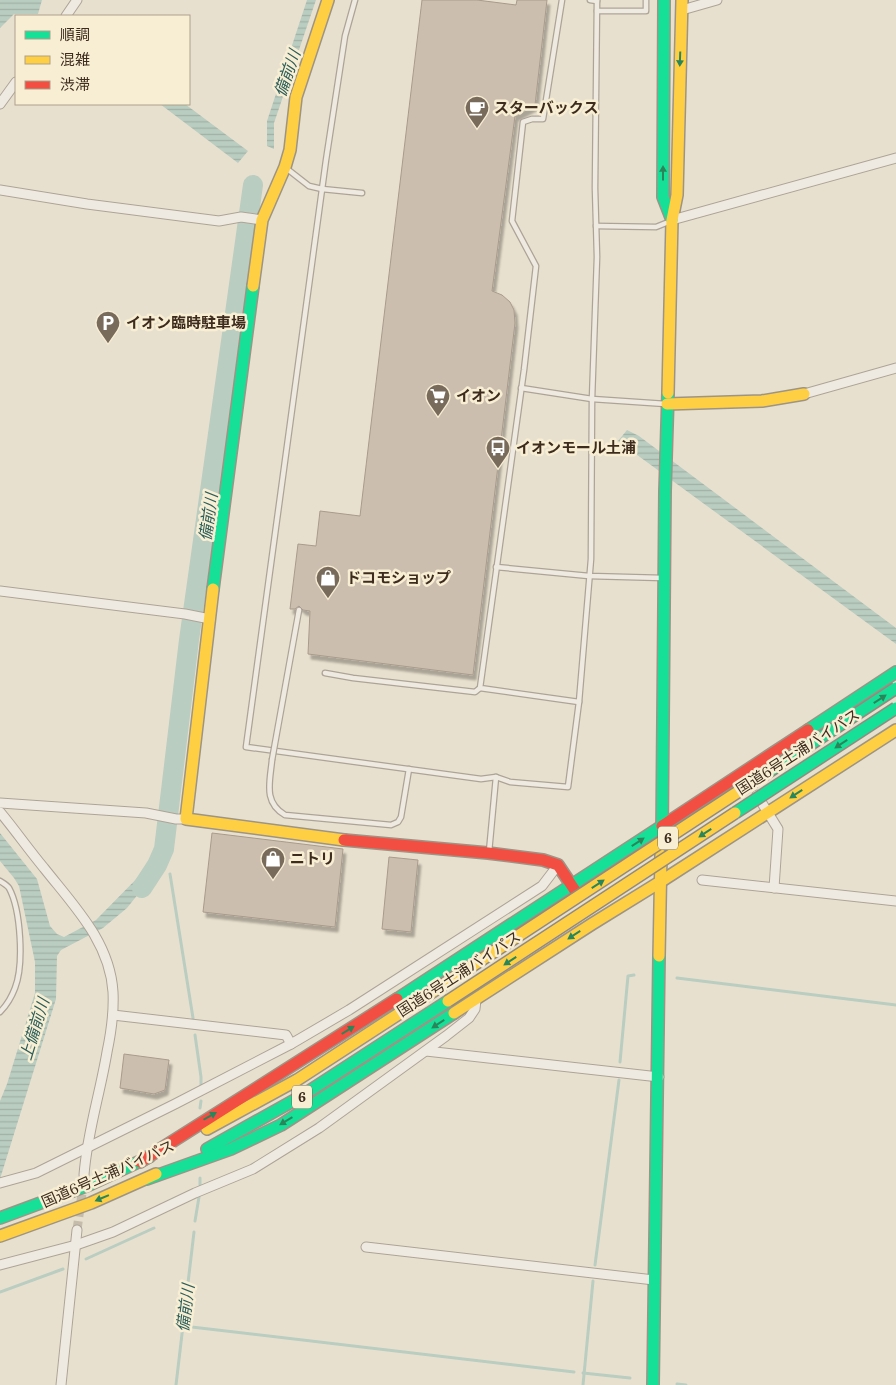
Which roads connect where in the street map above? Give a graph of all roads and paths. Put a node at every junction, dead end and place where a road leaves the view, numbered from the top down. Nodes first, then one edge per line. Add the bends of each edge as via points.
1 (78, 0) edge
2 (328, 0) edge
3 (355, 0) edge
4 (562, 0) edge
5 (590, 0) edge
6 (646, 0) edge
7 (664, 0) edge
8 (717, 0) edge
9 (597, 1) edge
10 (682, 5) edge
11 (597, 10) junction
12 (67, 15) edge
13 (15, 83) edge
14 (0, 104) edge
15 (896, 158) edge
16 (285, 168) junction
17 (322, 189) junction
18 (0, 190) edge
19 (362, 193) dead end
20 (258, 219) junction
21 (672, 220) junction
22 (596, 226) junction
23 (896, 368) edge
24 (521, 388) junction
25 (804, 394) joint
26 (592, 399) junction
27 (667, 404) junction
28 (496, 567) junction
29 (589, 576) junction
30 (664, 578) junction
31 (0, 591) edge
32 (299, 610) dead end
33 (205, 618) junction
34 (896, 672) edge
35 (325, 673) dead end
36 (480, 688) junction
37 (896, 688) edge
38 (579, 702) junction
39 (896, 708) edge
40 (896, 730) edge
41 (409, 769) junction
42 (743, 773) junction
43 (496, 777) junction
44 (0, 803) edge
45 (0, 812) edge
46 (768, 812) junction
47 (181, 819) junction
48 (662, 826) junction
49 (488, 853) junction
50 (558, 865) junction
51 (702, 880) dead end
52 (0, 881) edge
53 (660, 882) junction
54 (572, 884) junction
55 (774, 888) junction
56 (896, 901) edge
57 (605, 915) junction
58 (476, 1000) junction
59 (0, 1012) edge
60 (113, 1015) junction
61 (291, 1044) junction
62 (426, 1051) junction
63 (659, 1077) junction
64 (86, 1148) junction
65 (140, 1162) junction
66 (84, 1175) tunnel mouth
67 (147, 1179) junction
68 (0, 1183) edge
69 (0, 1218) edge
70 (76, 1230) tunnel mouth
71 (0, 1236) edge
72 (76, 1245) junction
73 (366, 1247) dead end
74 (0, 1265) edge
75 (654, 1280) junction
76 (61, 1385) edge
77 (653, 1385) edge

1 - 12 street
2 - 16 main road via 296,97
3 - 17 lane via 344,36
4 - 24 lane via 542,119 532,118 523,122 512,221 536,266
5 - 9 lane
6 - 11 lane via 646,11
21 -> 7 main road via 663,198
8 - 10 street
9 - 11 lane
10 -> 21 main road via 677,195
11 - 22 lane
13 - 14 street
15 - 21 street
16 - 17 lane via 309,186
16 - 20 main road
17 - 19 lane
17 - 41 lane via 246,747
18 - 20 street via 219,221 241,217
20 - 33 main road via 227,476
21 - 22 lane via 656,227
21 - 27 main road
22 - 26 lane
23 - 25 street
24 - 26 lane
24 - 28 lane
25 - 27 main road via 762,401
26 - 27 lane
26 - 29 lane
27 - 30 main road
28 - 29 lane
28 - 36 lane
29 - 30 lane
29 - 38 lane
30 - 48 main road
31 - 33 street
32 - 41 lane, bridge via 272,760 269,790 277,810 285,815 391,826 401,817
33 - 47 main road
34 - 42 main road
35 - 36 lane via 475,692
36 - 38 lane
65 -> 37 main road, 国道6号土浦バイパス / 6, bridge via 243,1111 298,1079
38 - 43 lane via 568,788 510,782
39 -> 67 main road, 国道6号土浦バイパス / 6, bridge via 307,1094 243,1131
40 -> 46 main road
41 - 43 lane via 482,779
42 - 46 street
42 - 48 main road
43 - 49 lane
44 - 47 street via 146,813
45 - 60 street via 88,921 109,968
46 - 53 main road
46 - 55 street via 779,834
47 - 49 main road via 363,843
48 - 53 main road
54 -> 48 main road
49 - 50 main road
50 - 54 main road
50 - 61 street via 542,886
51 - 55 street
52 - 59 lane via 8,886 13,898 21,938 15,988
53 - 57 main road
53 - 63 main road
54 - 57 main road via 583,904 594,913
65 -> 54 main road
55 - 56 street
57 -> 58 main road
58 - 62 street via 469,1018
58 -> 67 main road via 332,1093 244,1144
60 - 61 street via 286,1035
60 - 64 street
61 - 64 street
62 - 63 street
62 - 72 street via 319,1128 253,1169 113,1232
63 - 75 main road
64 - 66 street
64 - 68 street via 36,1173
65 - 69 main road, 国道6号土浦バイパス / 6
67 -> 71 main road, 国道6号土浦バイパス / 6
70 - 72 street
72 - 74 street
72 - 76 street
73 - 75 street
75 - 77 main road

